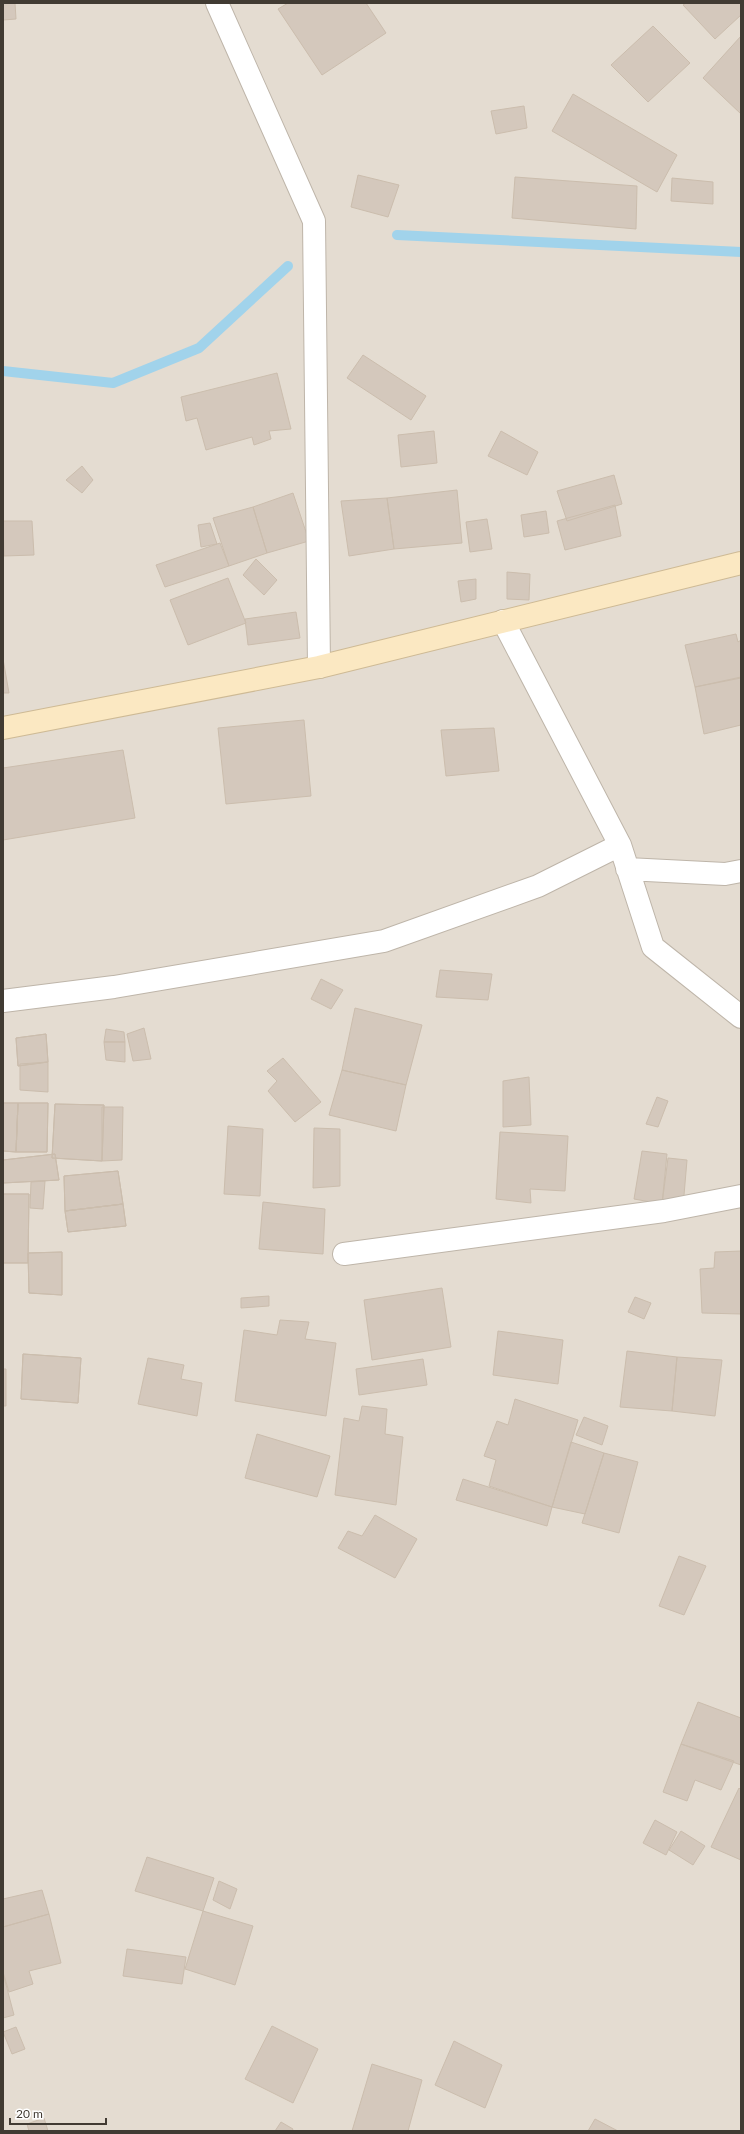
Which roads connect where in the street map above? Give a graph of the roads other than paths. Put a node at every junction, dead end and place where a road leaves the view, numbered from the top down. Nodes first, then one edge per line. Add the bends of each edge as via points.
1 (217, 3) edge
2 (741, 563) edge
3 (503, 621) junction
4 (319, 666) junction
5 (3, 728) edge
6 (620, 845) junction
7 (627, 868) junction
8 (741, 871) edge
9 (3, 1002) edge
10 (741, 1017) edge
11 (741, 1196) edge
12 (344, 1254) dead end

1 - 4 street via 314,221
2 - 3 main road
3 - 4 main road
3 - 6 street
4 - 5 main road
6 - 7 street
6 - 9 street via 538,886 384,941 114,987
7 - 8 street via 725,874
7 - 10 street via 653,947
11 - 12 street via 664,1211

